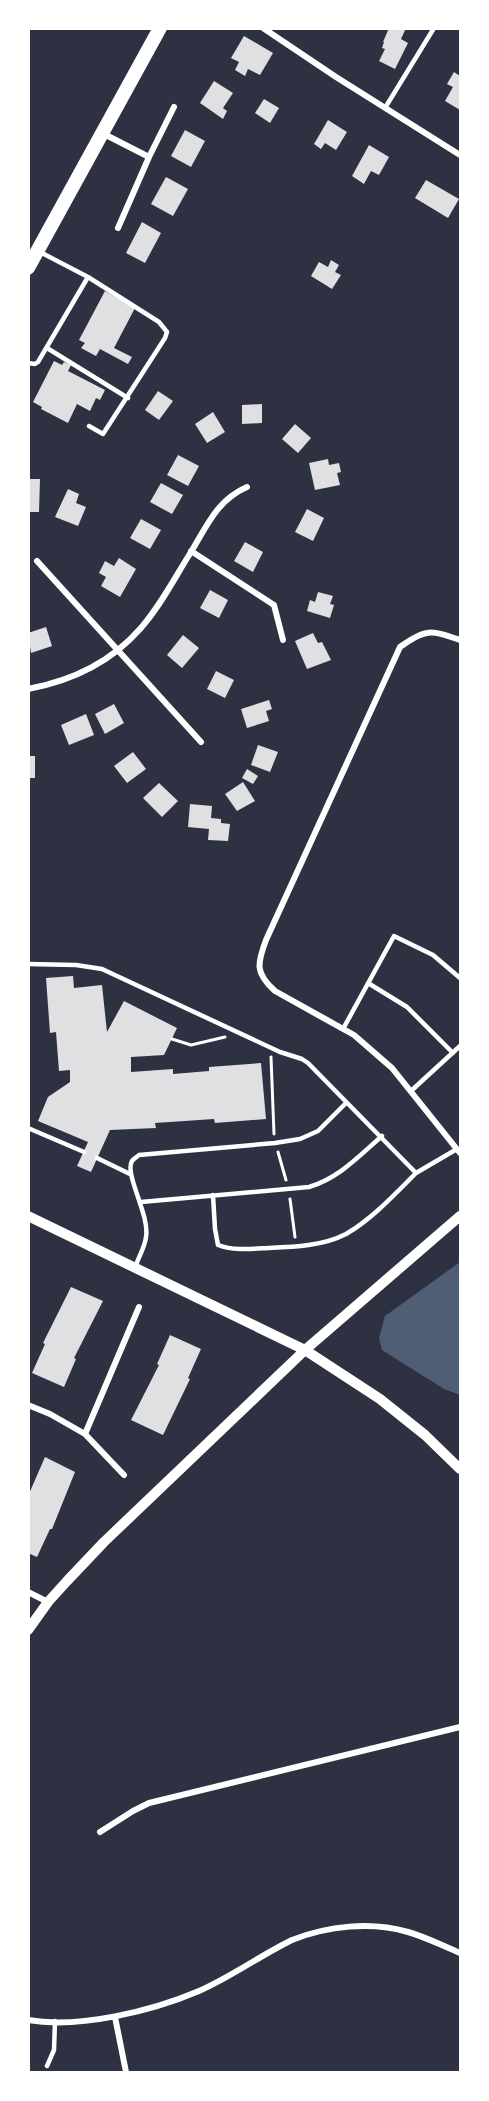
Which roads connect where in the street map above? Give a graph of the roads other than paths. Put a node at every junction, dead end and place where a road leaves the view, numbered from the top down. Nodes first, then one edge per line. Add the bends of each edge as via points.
1 (160, 28) edge
2 (263, 28) edge
3 (434, 28) edge
4 (174, 107) dead end
5 (385, 108) junction
6 (102, 133) junction
7 (460, 155) edge
8 (149, 157) junction
9 (118, 228) dead end
10 (38, 250) junction
11 (28, 268) edge
12 (88, 277) junction
13 (46, 348) junction
14 (28, 363) edge
15 (128, 398) junction
16 (89, 426) dead end
17 (247, 488) dead end
18 (191, 551) junction
19 (37, 561) dead end
20 (283, 640) dead end
21 (460, 640) edge
22 (117, 650) junction
23 (28, 689) edge
24 (201, 742) dead end
25 (28, 964) edge
26 (460, 978) edge
27 (368, 983) junction
28 (343, 1029) junction
29 (460, 1046) edge
30 (453, 1053) junction
31 (411, 1091) junction
32 (346, 1103) junction
33 (28, 1128) edge
34 (382, 1136) junction
35 (459, 1151) edge
36 (84, 1152) dead end
37 (97, 1158) dead end
38 (416, 1173) junction
39 (130, 1174) junction
40 (213, 1195) junction
41 (141, 1202) junction
42 (28, 1216) edge
43 (460, 1216) edge
44 (135, 1268) junction
45 (139, 1308) dead end
46 (305, 1350) junction
47 (28, 1405) edge
48 (85, 1434) junction
49 (460, 1469) edge
50 (124, 1476) dead end
51 (28, 1592) edge
52 (48, 1602) junction
53 (28, 1630) edge
54 (460, 1727) edge
55 (100, 1832) dead end
56 (460, 1953) edge
57 (115, 2017) junction
58 (28, 2020) edge
59 (55, 2021) junction
60 (47, 2066) dead end
61 (126, 2073) edge

1 - 6 main road
2 - 5 street
3 - 5 lane
4 - 8 street
5 - 7 street
6 - 8 street
6 - 10 main road
8 - 9 street
10 - 11 main road
10 - 12 lane
12 - 13 lane
12 - 15 lane via 166,328 165,338
13 - 14 lane via 38,362
13 - 15 lane
15 - 16 lane via 103,434
17 - 18 street via 224,501
18 - 20 street via 274,605
18 - 22 street via 141,629
19 - 22 street
21 - 28 street via 437,632 422,633 400,647 260,958 258,969 274,991
22 - 23 street via 66,680
22 - 24 street
25 - 32 lane via 102,969 302,1059
26 - 27 lane via 433,955 394,936
27 - 28 lane
27 - 30 lane via 407,1007
28 - 31 street via 392,1068
29 - 30 lane
30 - 31 lane
31 - 35 street
32 - 34 lane
32 - 39 lane via 318,1131 300,1139 140,1155 132,1161
33 - 36 lane
34 - 38 lane
34 - 40 lane via 345,1170 325,1182
35 - 38 lane
37 - 39 lane
38 - 40 lane via 346,1234 296,1247 230,1250 218,1245
39 - 41 lane
40 - 41 lane
41 - 44 lane via 146,1237
42 - 44 street
43 - 46 street
44 - 46 street
45 - 48 street
46 - 49 street via 380,1399
46 - 52 street via 104,1542
47 - 48 street
48 - 50 street
51 - 52 street
52 - 53 street
54 - 55 street via 149,1803
56 - 57 street via 387,1928 334,1929 292,1940 200,1990
57 - 59 street
57 - 61 street
58 - 59 street
59 - 60 lane via 54,2050

